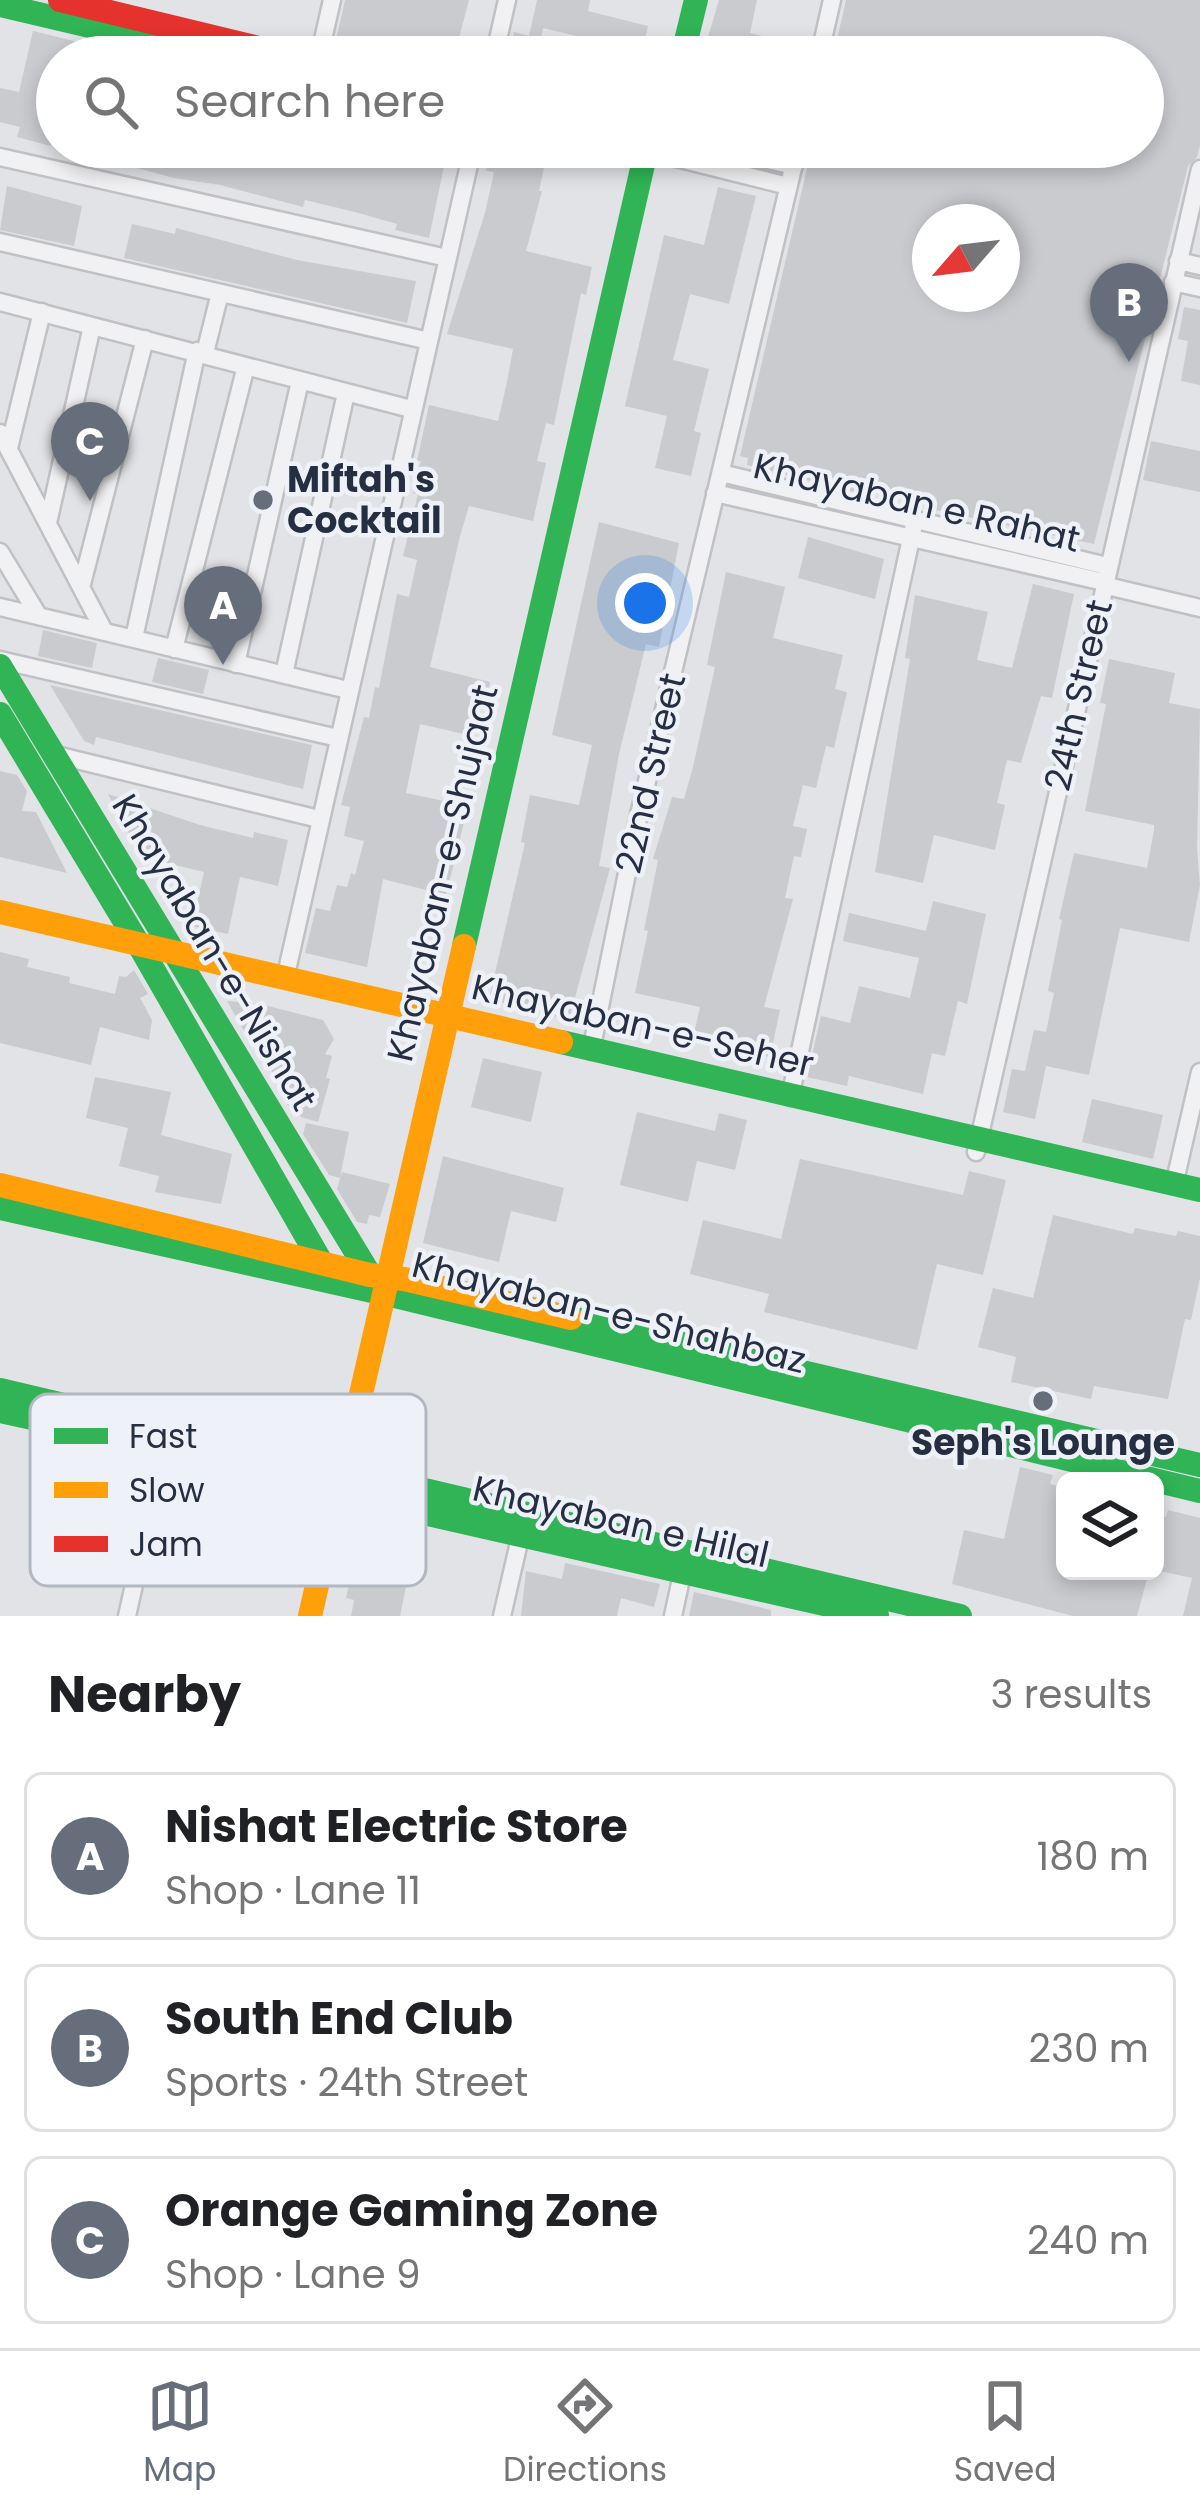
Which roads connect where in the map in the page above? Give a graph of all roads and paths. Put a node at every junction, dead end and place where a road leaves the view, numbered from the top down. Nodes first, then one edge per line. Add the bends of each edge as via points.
1 (60, 0) edge
2 (332, 0) edge
3 (507, 0) edge
4 (681, 0) edge
5 (695, 0) edge
6 (832, 0) edge
7 (0, 5) edge
8 (155, 11) edge
9 (132, 36) edge
10 (232, 36) edge
11 (324, 36) edge
12 (499, 36) edge
13 (673, 36) edge
14 (687, 36) edge
15 (824, 36) edge
16 (0, 157) edge
17 (36, 165) edge
18 (49, 168) edge
19 (468, 168) edge
20 (644, 168) edge
21 (720, 168) edge
22 (793, 168) edge
23 (1200, 169) edge
24 (788, 186) junction
25 (0, 242) edge
26 (447, 258) junction
27 (1178, 261) junction
28 (1200, 266) edge
29 (1173, 282) junction
30 (1200, 288) edge
31 (220, 293) junction
32 (0, 302) edge
33 (42, 312) junction
34 (92, 326) junction
35 (145, 339) junction
36 (428, 341) junction
37 (201, 352) junction
38 (246, 366) junction
39 (300, 381) junction
40 (346, 393) junction
41 (411, 409) junction
42 (4, 441) edge
43 (721, 473) junction
44 (715, 493) junction
45 (48, 523) junction
46 (913, 529) junction
47 (0, 552) edge
48 (1105, 578) junction
49 (82, 584) junction
50 (0, 607) edge
51 (1200, 608) edge
52 (38, 615) junction
53 (104, 631) junction
54 (134, 638) junction
55 (174, 649) junction
56 (0, 663) edge
57 (236, 664) junction
58 (284, 674) junction
59 (348, 690) junction
60 (0, 714) edge
61 (338, 738) junction
62 (9, 742) edge
63 (52, 754) junction
64 (319, 819) junction
65 (0, 912) edge
66 (0, 927) edge
67 (142, 953) junction
68 (180, 961) junction
69 (285, 979) junction
70 (451, 1024) junction
71 (591, 1051) junction
72 (1200, 1072) edge
73 (790, 1096) junction
74 (978, 1146) junction
75 (0, 1185) edge
76 (1174, 1185) junction
77 (1200, 1190) edge
78 (1200, 1204) edge
79 (0, 1208) edge
80 (320, 1260) junction
81 (390, 1284) junction
82 (0, 1390) edge
83 (367, 1394) edge
84 (30, 1399) edge
85 (0, 1411) edge
86 (30, 1416) edge
87 (1200, 1465) edge
88 (1200, 1491) edge
89 (426, 1502) edge
90 (524, 1523) junction
91 (684, 1563) junction
92 (134, 1586) edge
93 (319, 1586) edge
94 (330, 1586) edge
95 (841, 1604) edge
96 (127, 1616) edge
97 (310, 1616) edge
98 (325, 1616) edge
99 (502, 1616) edge
100 (673, 1616) edge
101 (877, 1616) edge
102 (960, 1616) edge

1 - 8 street
2 - 11 street
3 - 12 street
4 - 13 street
5 - 14 street
6 - 15 street
7 - 9 street
8 - 10 street
16 - 17 street
18 - 26 street
19 - 26 street
20 - 70 street, Khayaban-e-Shujaat
21 - 24 street
22 - 24 street, 22nd Street
23 - 27 street, 24th Street
24 - 43 street, 22nd Street
25 - 31 street
26 - 36 street
27 - 28 street
27 - 29 street, 24th Street
29 - 30 street
29 - 48 street, 24th Street
31 - 36 street
31 - 37 street
32 - 33 street
33 - 34 street
33 - 42 street
34 - 35 street
34 - 45 street
35 - 37 street
35 - 49 street
36 - 41 street
37 - 38 street
37 - 54 street
38 - 39 street
38 - 55 street
39 - 40 street
39 - 57 street
40 - 41 street
40 - 58 street
41 - 59 street
42 - 45 street
43 - 44 street, 22nd Street
43 - 46 street, Khayaban e Rahat
44 - 46 street, Khayaban e Rahat
44 - 71 street, 22nd Street
45 - 49 street
46 - 48 street, Khayaban e Rahat
46 - 73 street
47 - 52 street
48 - 51 street, Khayaban e Rahat
48 - 74 street, 24th Street
49 - 53 street
50 - 52 street
52 - 53 street
53 - 54 street
54 - 55 street
55 - 57 street
56 - 61 street
56 - 63 street, Khayaban-e-Nishat
57 - 58 street
58 - 59 street
59 - 61 street
60 - 62 street, Khayaban-e-Nishat
61 - 64 street
62 - 63 street
62 - 67 street, Khayaban-e-Nishat
63 - 64 street
63 - 68 street, Khayaban-e-Nishat
64 - 69 street
65 - 67 street, Khayaban-e-Seher
66 - 67 street, Khayaban-e-Seher
67 - 68 street, Khayaban-e-Seher
67 - 80 street, Khayaban-e-Nishat
68 - 69 street, Khayaban-e-Seher
68 - 70 street, Khayaban-e-Seher
68 - 81 street, Khayaban-e-Nishat
69 - 70 street, Khayaban-e-Seher
70 - 71 street, Khayaban-e-Seher
70 - 74 street, Khayaban-e-Seher
70 - 81 street, Khayaban-e-Shujaat
71 - 73 street, Khayaban-e-Seher
72 - 76 street
73 - 74 street, Khayaban-e-Seher
74 - 76 street, Khayaban-e-Seher
74 - 78 street, Khayaban-e-Seher
75 - 80 street, Khayaban-e-Shahbaz
76 - 77 street, Khayaban-e-Seher
79 - 81 street, Khayaban-e-Shahbaz
80 - 81 street, Khayaban-e-Shahbaz
81 - 83 street
81 - 87 street, Khayaban-e-Shahbaz
81 - 88 street, Khayaban-e-Shahbaz
82 - 84 street
85 - 86 street
89 - 90 street, Khayaban e Hilal
90 - 91 street, Khayaban e Hilal
90 - 99 street
91 - 95 street, Khayaban e Hilal
91 - 100 street
92 - 96 street
93 - 97 street
94 - 98 street
95 - 101 street, Khayaban e Hilal
95 - 102 street, Khayaban e Hilal

